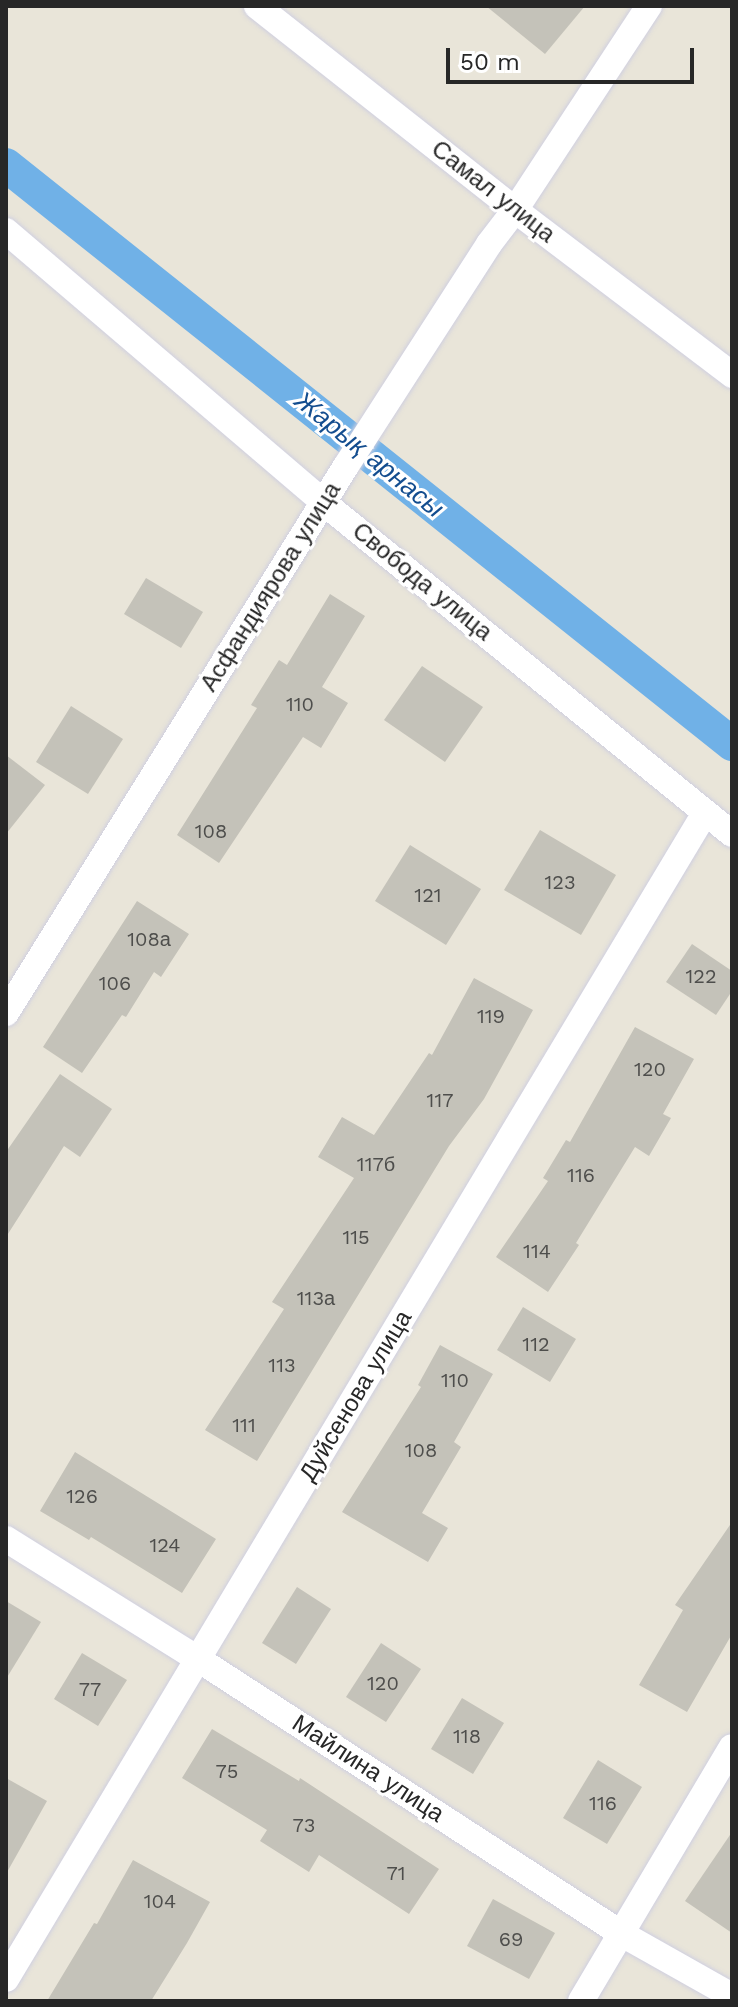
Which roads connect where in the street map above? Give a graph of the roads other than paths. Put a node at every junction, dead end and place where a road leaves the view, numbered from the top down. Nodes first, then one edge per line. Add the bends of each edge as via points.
1 (257, 6) edge
2 (649, 6) edge
3 (515, 210) junction
4 (6, 231) edge
5 (732, 375) edge
6 (324, 503) junction
7 (705, 813) junction
8 (732, 834) edge
9 (6, 1013) edge
10 (6, 1539) edge
11 (198, 1659) junction
12 (732, 1747) edge
13 (622, 1934) junction
14 (6, 1979) edge
15 (732, 1996) edge
16 (581, 2001) edge

1 - 3 street, Самал улица
2 - 3 street, Асфандиярова улица
3 - 5 street, Самал улица
3 - 6 street, Асфандиярова улица
4 - 6 street, Свобода улица
6 - 7 street, Свобода улица
6 - 9 street, Асфандиярова улица
7 - 8 street, Свобода улица
7 - 11 street, Дуйсенова улица
10 - 11 street, Майлина улица
11 - 13 street, Майлина улица
11 - 14 street, Дуйсенова улица
12 - 13 street
13 - 15 street, Майлина улица
13 - 16 street

